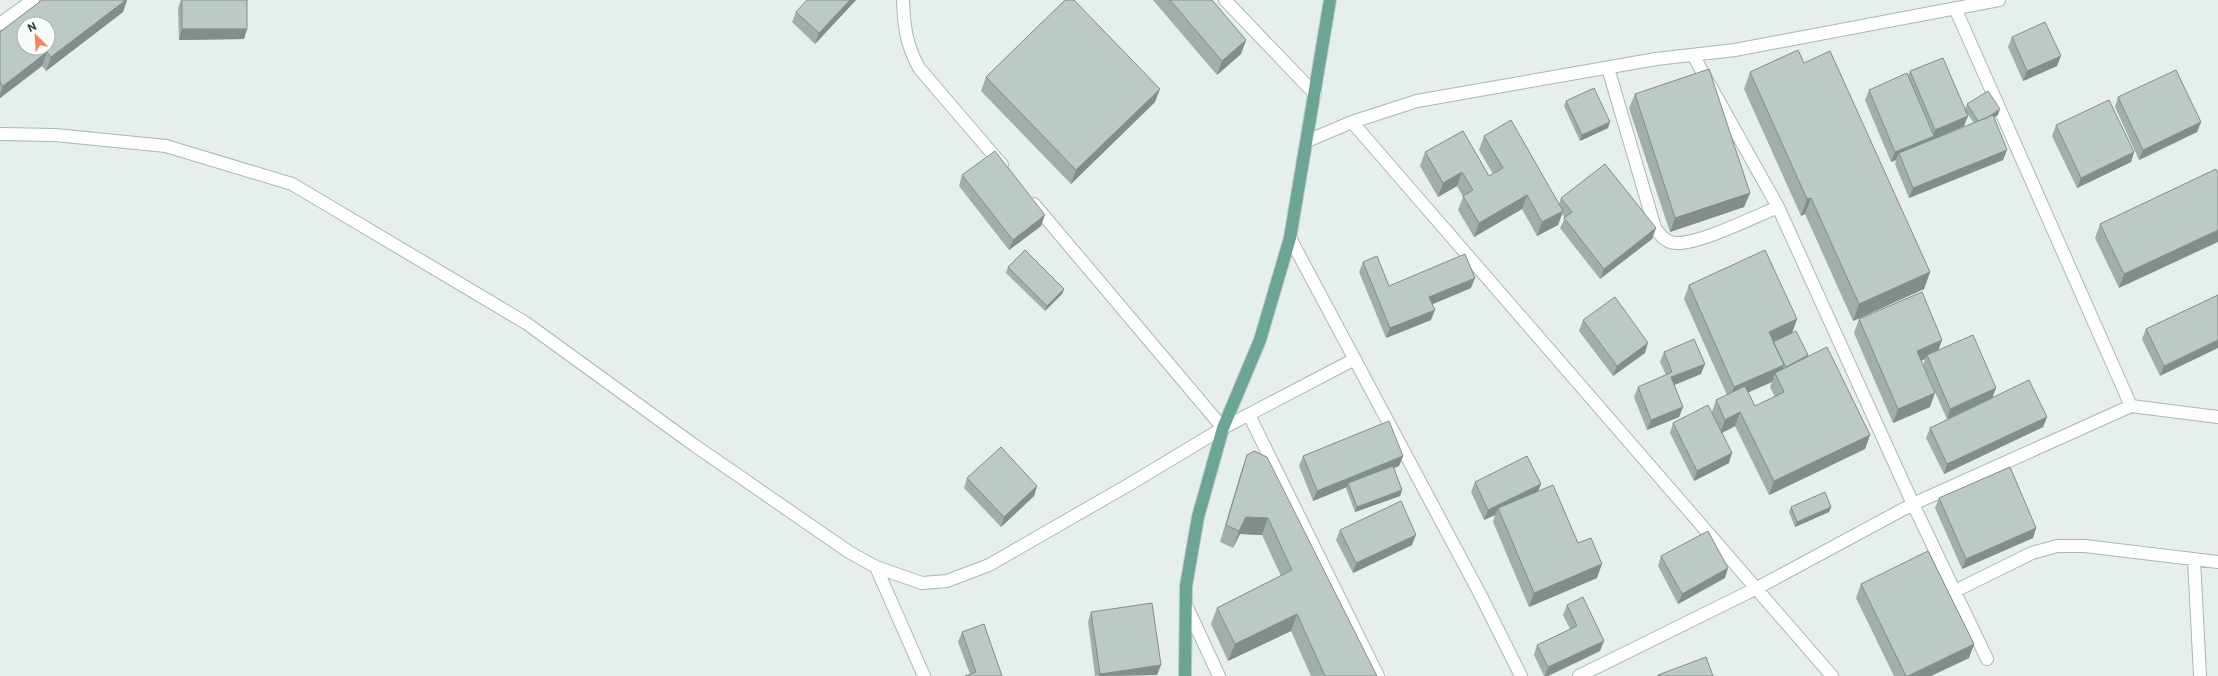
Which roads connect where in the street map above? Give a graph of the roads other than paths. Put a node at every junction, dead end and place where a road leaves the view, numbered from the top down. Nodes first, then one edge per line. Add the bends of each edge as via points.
1 (33, 0) edge
2 (903, 0) edge
3 (1225, 0) edge
4 (1330, 0) edge
5 (1999, 0) edge
6 (1954, 8) junction
7 (0, 24) edge
8 (1693, 55) junction
9 (1608, 68) junction
10 (1315, 94) junction
11 (1352, 122) junction
12 (0, 134) edge
13 (1307, 141) junction
14 (1012, 178) edge
15 (1027, 196) edge
16 (1778, 207) junction
17 (1290, 238) junction
18 (1355, 359) junction
19 (2131, 406) junction
20 (1249, 415) junction
21 (2218, 417) edge
22 (1223, 428) junction
23 (1914, 504) junction
24 (2194, 559) junction
25 (2218, 562) edge
26 (876, 568) junction
27 (1757, 588) junction
28 (1955, 591) junction
29 (1187, 607) junction
30 (1987, 659) dead end
31 (924, 676) edge
32 (1184, 676) edge
33 (1219, 676) edge
34 (1378, 676) edge
35 (1521, 676) edge
36 (1579, 676) edge
37 (1832, 676) edge
38 (2200, 676) edge

1 - 7 street
2 - 14 street via 904,26 909,49 919,68
3 - 10 street
4 - 10 main road
5 - 6 street
6 - 8 street via 1735,50
6 - 19 street
8 - 9 street
8 - 16 street
9 - 11 street via 1417,101
9 - 16 street via 1655,228 1663,239 1675,243 1692,242
10 - 13 main road
11 - 13 street
11 - 27 street
12 - 26 street via 55,135 166,146 292,184 526,323 694,445
13 - 17 main road
15 - 22 street
16 - 23 street
17 - 18 street
17 - 22 main road via 1260,340
18 - 20 street
18 - 35 street
19 - 21 street
19 - 23 street
20 - 22 street
20 - 34 street
22 - 26 street via 989,565 947,582 922,583
22 - 29 main road via 1198,518 1186,586
23 - 27 street
23 - 28 street
24 - 25 street
24 - 28 street via 2084,546 2058,546 2032,553
24 - 38 street
26 - 31 street
27 - 36 street
27 - 37 street
28 - 30 street
29 - 32 main road
29 - 33 street

